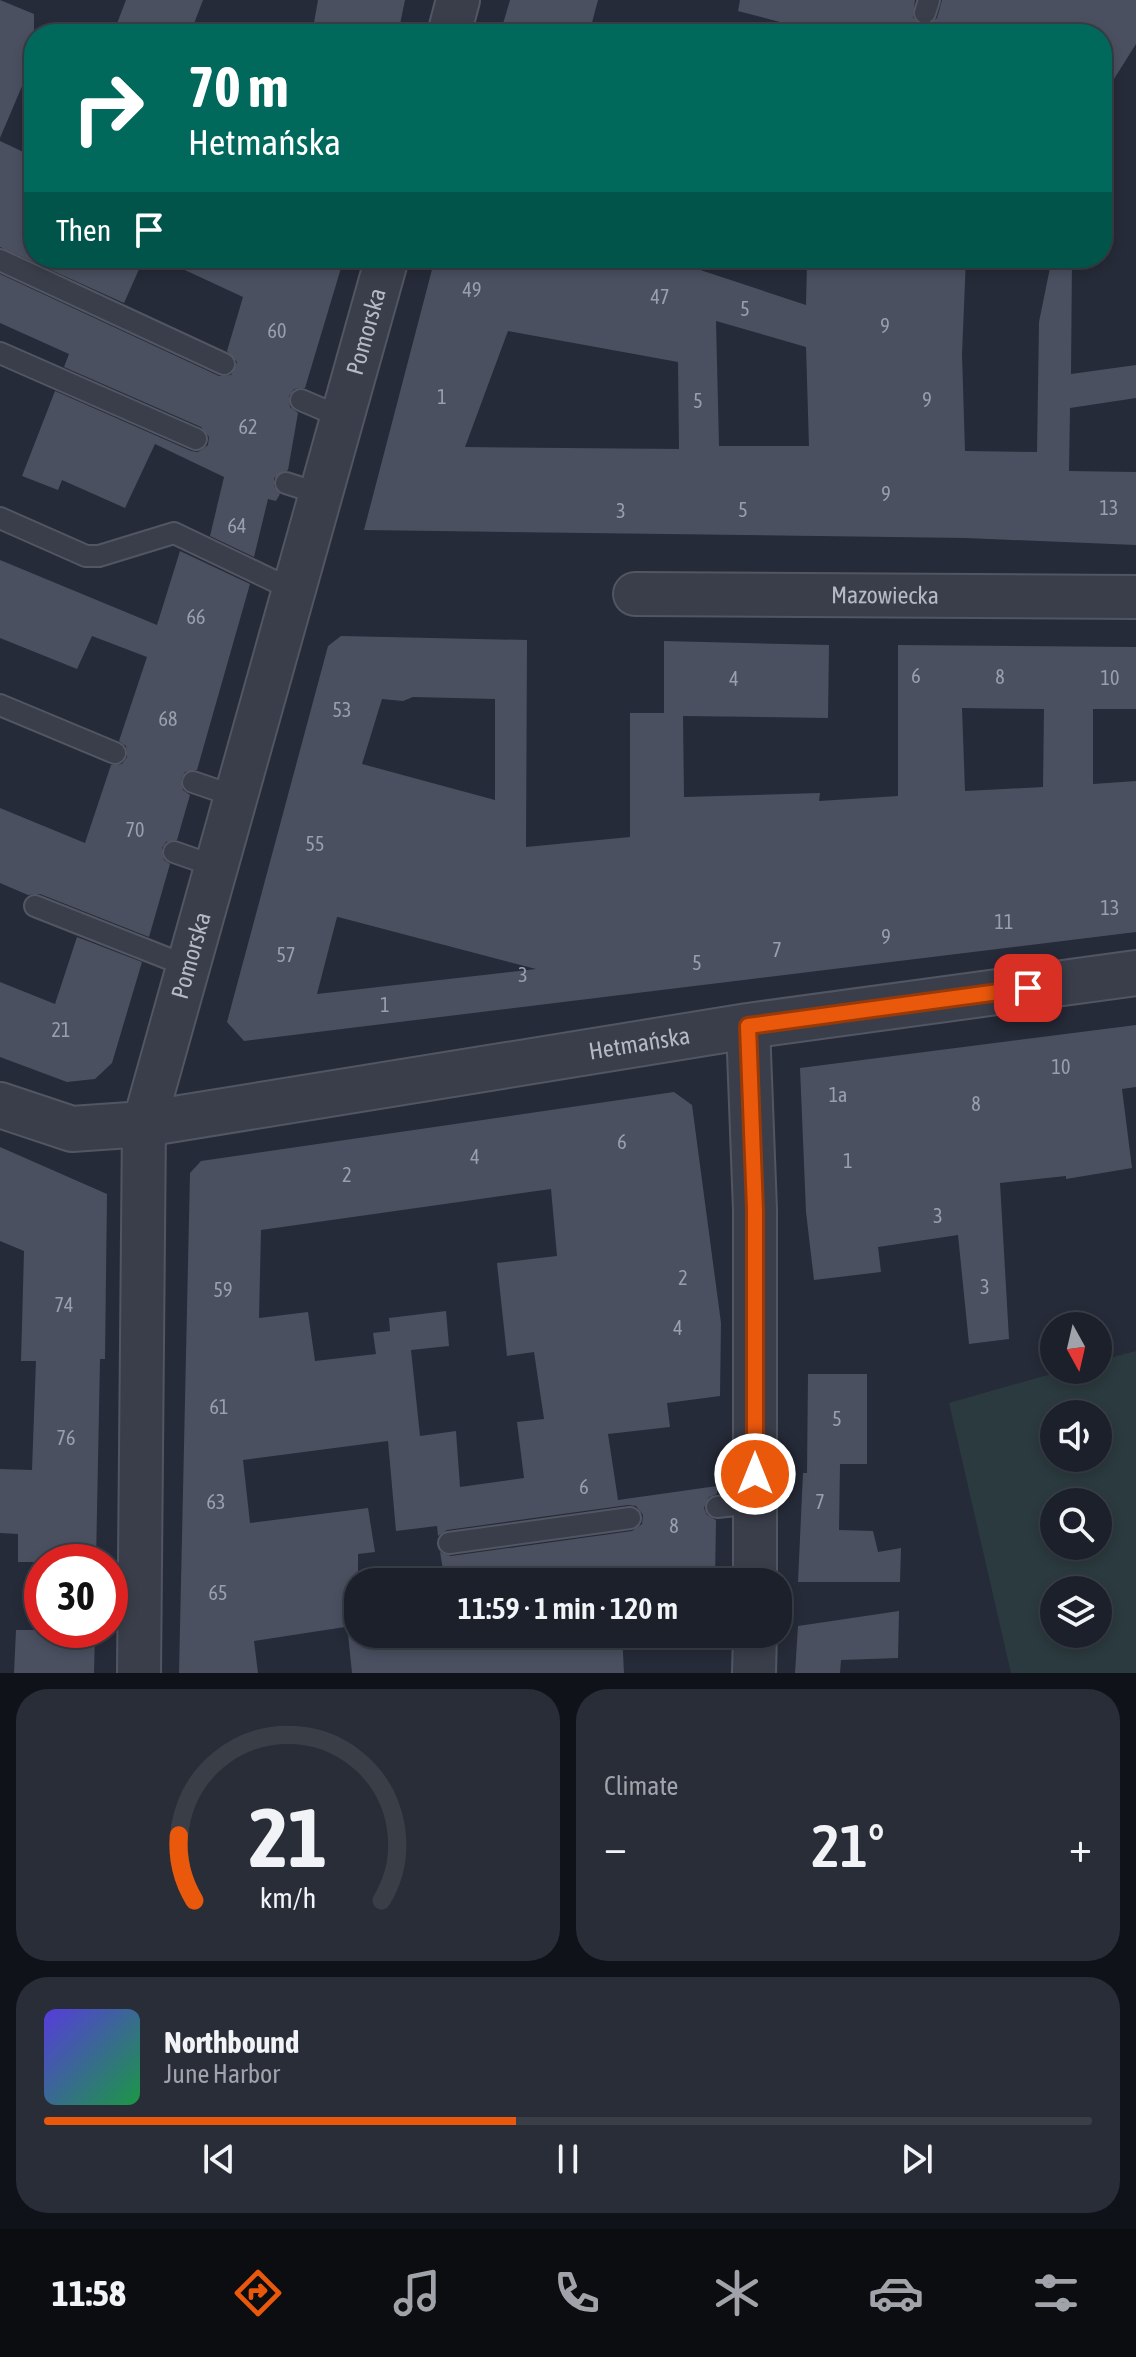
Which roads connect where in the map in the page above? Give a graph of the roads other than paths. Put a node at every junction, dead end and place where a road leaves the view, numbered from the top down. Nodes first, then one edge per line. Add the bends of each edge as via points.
1 (458, 0) edge
2 (452, 24) edge
3 (0, 260) edge
4 (384, 268) edge
5 (0, 353) edge
6 (224, 364) dead end
7 (301, 400) dead end
8 (341, 417) junction
9 (196, 439) dead end
10 (0, 518) edge
11 (291, 589) junction
12 (635, 594) dead end
13 (1136, 597) edge
14 (0, 705) edge
15 (115, 753) dead end
16 (193, 782) dead end
17 (234, 796) junction
18 (174, 852) dead end
19 (214, 866) junction
20 (35, 906) dead end
21 (187, 966) junction
22 (1136, 973) edge
23 (748, 1026) junction
24 (0, 1105) edge
25 (144, 1124) junction
26 (630, 1518) dead end
27 (449, 1543) dead end
28 (752, 1568) edge
29 (755, 1648) edge
30 (139, 1673) edge
31 (754, 1673) edge

1 - 2 street
3 - 6 lane
4 - 8 street, Pomorska
5 - 9 lane
7 - 8 lane
8 - 11 street, Pomorska via 303,488
10 - 11 lane via 86,556 174,533
11 - 17 street, Pomorska
12 - 13 street, Mazowiecka
14 - 15 lane
16 - 17 lane
17 - 19 street, Pomorska
18 - 19 lane
19 - 21 street, Pomorska
20 - 21 lane
21 - 25 street, Pomorska
22 - 23 street, Hetmańska
23 - 25 street, Hetmańska
23 - 28 street via 755,1210 736,1505
24 - 25 street, Hetmańska via 72,1129
25 - 30 street, Pomorska
26 - 27 lane
29 - 31 street

